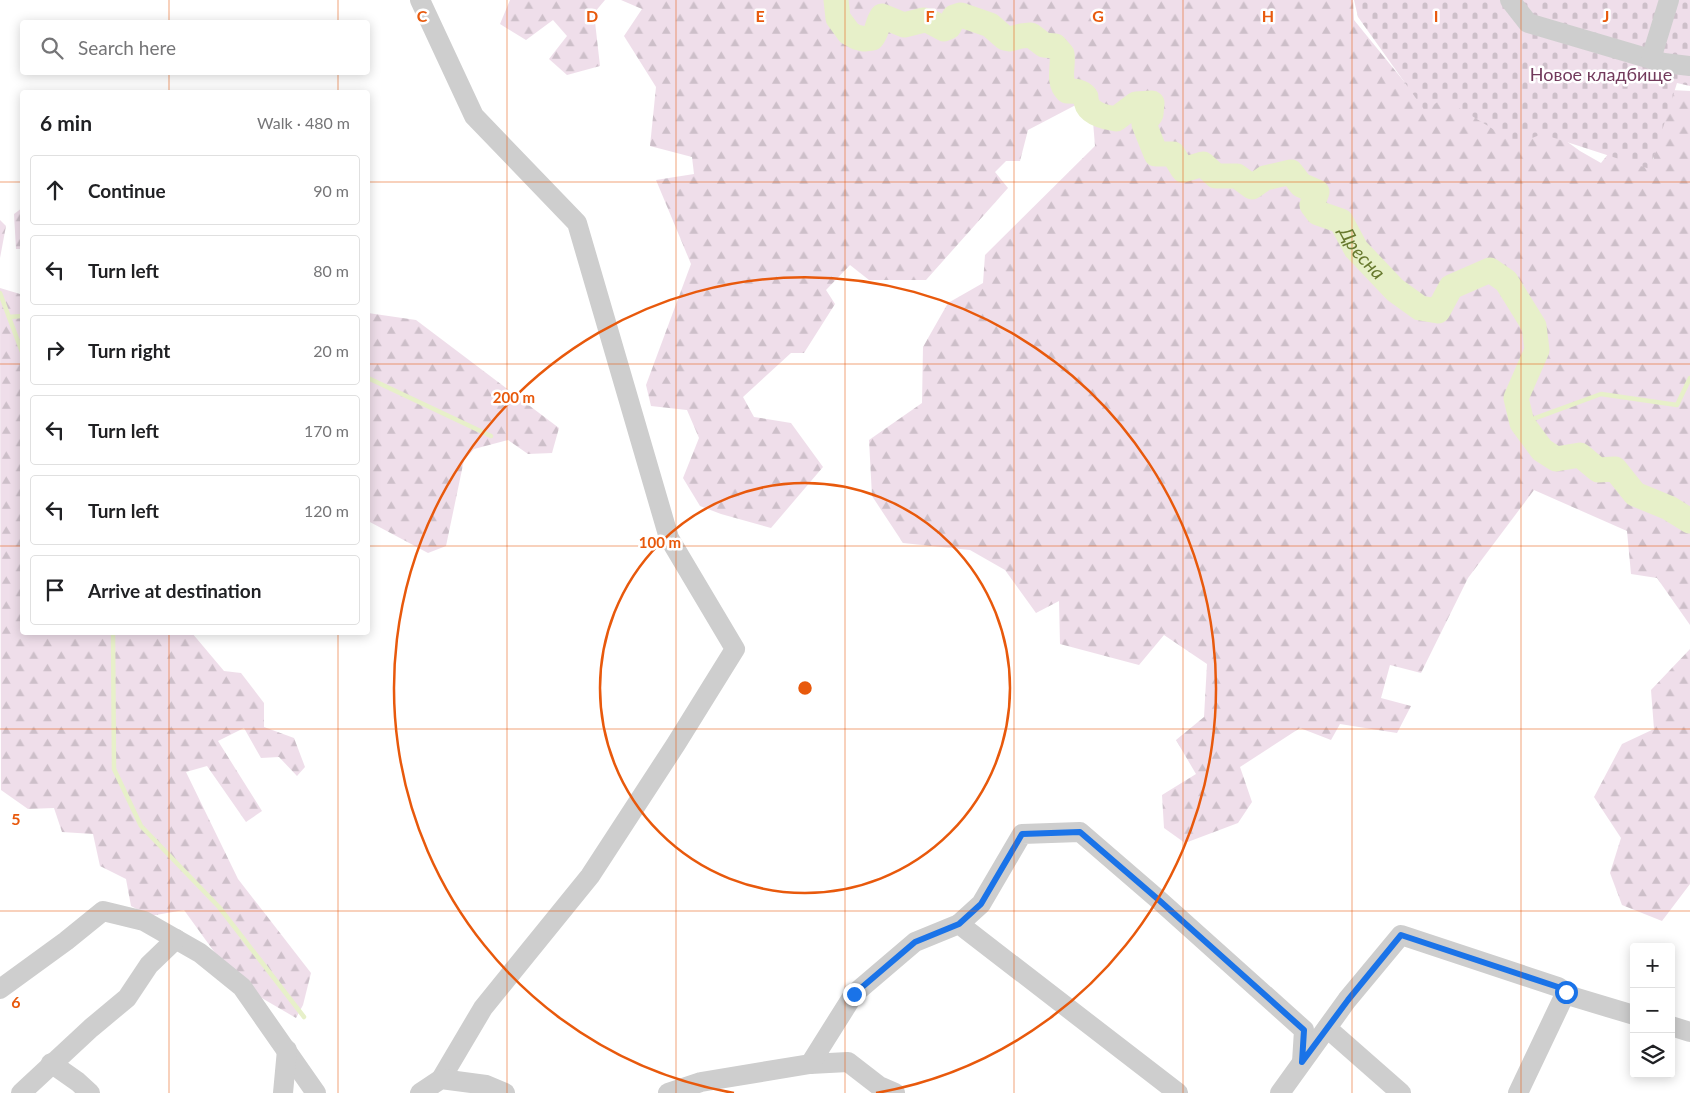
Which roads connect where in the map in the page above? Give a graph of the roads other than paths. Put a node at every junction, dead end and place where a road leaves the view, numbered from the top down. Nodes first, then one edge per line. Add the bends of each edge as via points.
1 (420, 0) edge
2 (1510, 0) edge
3 (1669, 0) edge
4 (1651, 59) junction
5 (1690, 66) edge
6 (959, 924) junction
7 (176, 939) junction
8 (0, 989) edge
9 (1566, 992) junction
10 (1630, 1014) edge
11 (1675, 1027) edge
12 (1327, 1028) junction
13 (1690, 1032) edge
14 (287, 1050) junction
15 (1302, 1062) junction
16 (51, 1063) junction
17 (810, 1064) junction
18 (441, 1079) junction
19 (21, 1093) edge
20 (90, 1093) edge
21 (283, 1093) edge
22 (316, 1093) edge
23 (420, 1093) edge
24 (505, 1093) edge
25 (668, 1093) edge
26 (895, 1093) edge
27 (1178, 1093) edge
28 (1280, 1093) edge
29 (1401, 1093) edge
30 (1518, 1093) edge

1 - 18 lane via 474,116 577,223 669,538 735,649 590,876 483,1008
2 - 4 lane via 1528,23
3 - 4 lane
4 - 5 lane
6 - 15 lane via 981,904 1022,834 1080,832 1304,1030
6 - 17 lane via 915,942 854,994
6 - 27 lane
7 - 8 lane via 144,921 103,911
7 - 14 lane via 200,952 242,987
7 - 16 lane via 149,965 127,998
9 - 10 lane
9 - 12 lane via 1401,935
9 - 30 lane
11 - 13 lane
12 - 15 lane
12 - 29 lane
14 - 21 lane
14 - 22 lane
15 - 28 lane
16 - 19 lane
16 - 20 lane
17 - 25 lane via 701,1082
17 - 26 lane via 848,1062 879,1086
18 - 23 lane
18 - 24 lane via 486,1085

